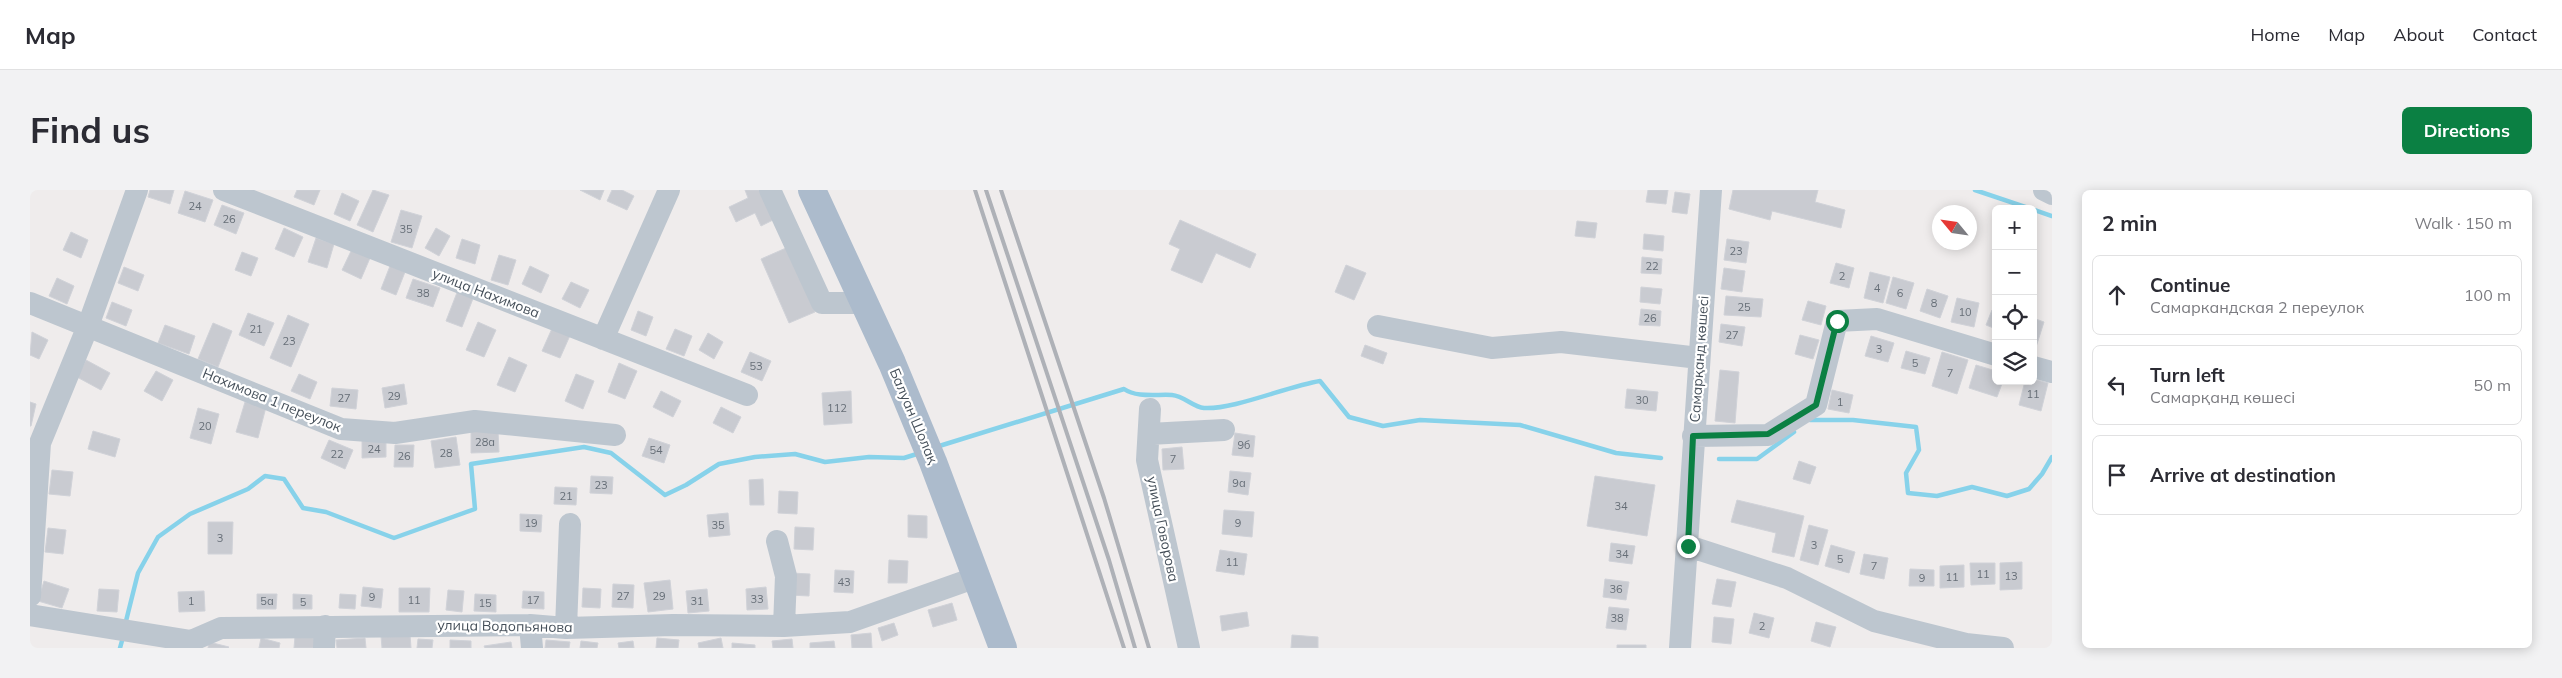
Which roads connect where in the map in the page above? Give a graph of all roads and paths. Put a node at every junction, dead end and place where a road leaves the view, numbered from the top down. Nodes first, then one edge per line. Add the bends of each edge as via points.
1 (138, 190) edge
2 (224, 190) edge
3 (669, 190) edge
4 (770, 190) edge
5 (812, 190) edge
6 (1711, 190) edge
7 (2044, 190) edge
8 (2052, 194) edge
9 (30, 303) edge
10 (864, 303) junction
11 (88, 326) junction
12 (1378, 326) dead end
13 (603, 339) junction
14 (1992, 354) edge
15 (1699, 358) junction
16 (2037, 368) edge
17 (2052, 372) edge
18 (748, 395) dead end
19 (1150, 410) dead end
20 (1224, 430) dead end
21 (1149, 434) junction
22 (615, 436) dead end
23 (1693, 436) junction
24 (35, 442) edge
25 (570, 524) dead end
26 (777, 541) dead end
27 (1688, 546) junction
28 (977, 577) junction
29 (30, 596) edge
30 (30, 615) edge
31 (530, 625) junction
32 (784, 626) junction
33 (566, 628) junction
34 (325, 637) edge
35 (1943, 642) edge
36 (532, 648) edge
37 (1003, 648) edge
38 (1189, 648) edge
39 (1680, 648) edge
40 (2004, 648) edge

1 - 11 street
2 - 13 street, улица Нахимова
3 - 13 street
4 - 10 street via 822,303
5 - 10 main road, Балуан Шолақ
6 - 15 street, Самарқанд көшесі
7 - 8 street
9 - 11 street, Нахимова 1 переулок
10 - 28 main road, Балуан Шолақ via 933,462
11 - 22 street, Нахимова 1 переулок via 341,429 395,433 475,421
11 - 24 street
12 - 15 street via 1492,348 1561,342
13 - 18 street, улица Нахимова
14 - 23 street via 1877,320 1837,321 1816,405 1768,434
15 - 23 street, Самарқанд көшесі
16 - 17 street
19 - 21 street, улица Говорова
20 - 21 street
21 - 38 street, улица Говорова via 1148,460
23 - 27 street, Самарқанд көшесі
24 - 29 street
25 - 33 street
26 - 32 street via 786,576
27 - 35 street via 1787,578 1874,621
27 - 39 street, Самарқанд көшесі
28 - 32 street, улица Водопьянова via 850,622
28 - 37 main road, Балуан Шолақ
30 - 34 street, улица Водопьянова via 191,641 221,628
31 - 33 street, улица Водопьянова
31 - 34 street, улица Водопьянова
31 - 36 street
32 - 33 street, улица Водопьянова
35 - 40 street

